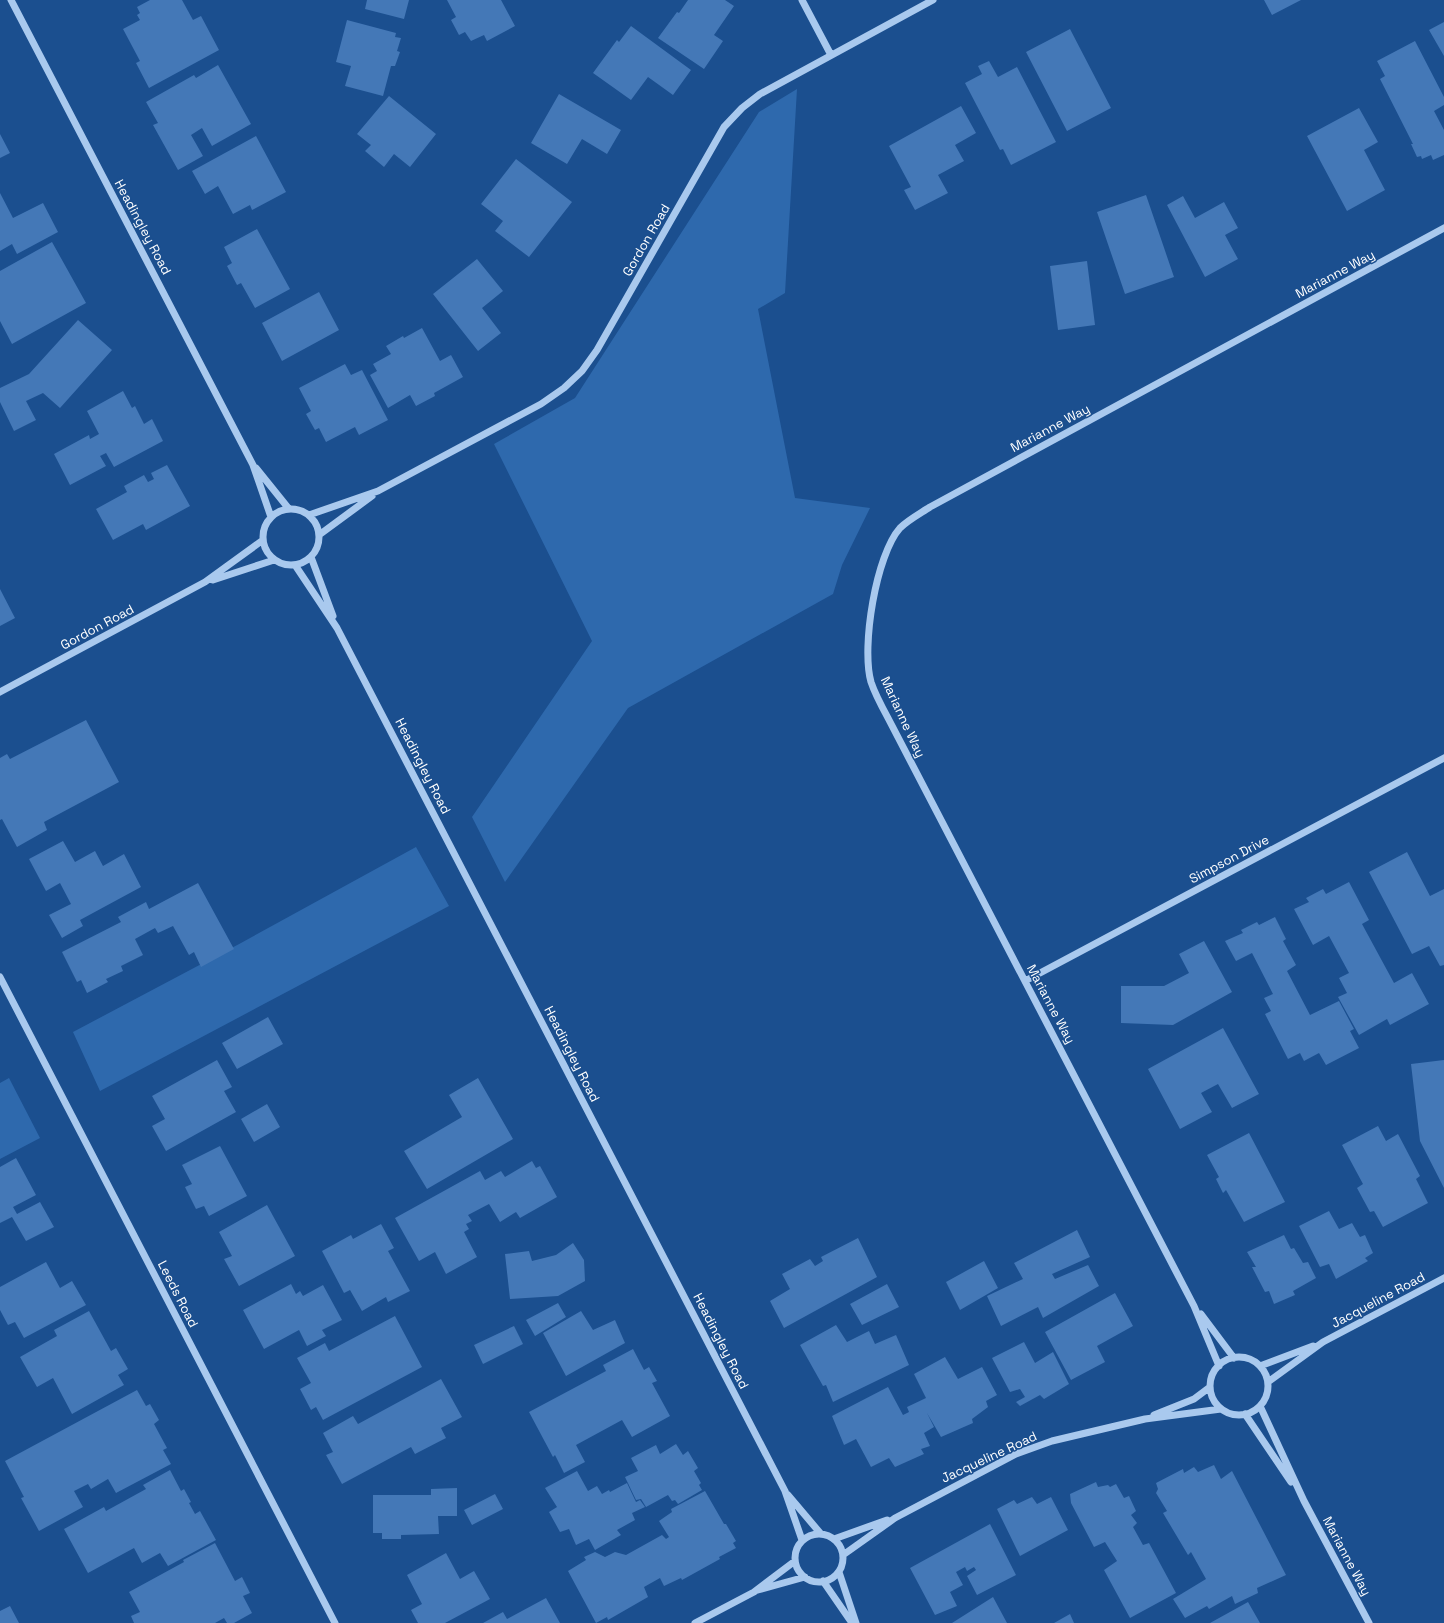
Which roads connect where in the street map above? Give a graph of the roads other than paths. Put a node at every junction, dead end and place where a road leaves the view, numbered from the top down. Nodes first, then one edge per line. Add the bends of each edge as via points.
1 (11, 0) edge
2 (802, 0) edge
3 (933, 0) edge
4 (831, 55) junction
5 (1444, 228) edge
6 (253, 464) junction
7 (378, 491) junction
8 (290, 508) junction
9 (309, 515) junction
10 (271, 517) junction
11 (319, 535) junction
12 (263, 540) junction
13 (311, 557) junction
14 (274, 560) junction
15 (295, 565) junction
16 (205, 582) junction
17 (337, 628) junction
18 (0, 692) edge
19 (1444, 758) edge
20 (0, 977) edge
21 (1025, 981) junction
22 (1444, 1278) edge
23 (1194, 1306) junction
24 (1323, 1342) junction
25 (1234, 1358) junction
26 (1219, 1366) junction
27 (1260, 1366) junction
28 (1268, 1382) junction
29 (1210, 1387) junction
30 (1260, 1406) junction
31 (1221, 1409) junction
32 (1245, 1414) junction
33 (1145, 1419) junction
34 (786, 1491) junction
35 (1304, 1501) junction
36 (895, 1518) junction
37 (821, 1534) junction
38 (834, 1539) junction
39 (802, 1540) junction
40 (843, 1555) junction
41 (795, 1561) junction
42 (839, 1572) junction
43 (805, 1578) junction
44 (824, 1581) junction
45 (754, 1592) junction
46 (335, 1623) edge
47 (695, 1623) edge
48 (852, 1623) edge
49 (856, 1623) edge
50 (1369, 1623) edge

1 - 6 street, Headingley Road
2 - 4 street
3 - 4 street, Gordon Road
4 - 7 street, Gordon Road via 760,94 724,127 597,350 582,371 541,404
5 - 21 street, Marianne Way via 930,507 900,528 886,553 870,615 868,648 871,681
6 - 8 street, Headingley Road
6 - 10 street, Headingley Road
7 - 9 street, Gordon Road
7 - 11 street, Gordon Road
8 - 9 street
8 - 10 street
9 - 11 street via 318,528
10 - 12 street via 263,532
11 - 13 street via 319,543
12 - 14 street via 265,548
12 - 16 street, Gordon Road
13 - 15 street
13 - 17 street, Headingley Road
14 - 15 street
14 - 16 street, Gordon Road
15 - 17 street, Headingley Road
16 - 18 street, Gordon Road
17 - 34 street, Headingley Road
19 - 21 street, Simpson Drive
20 - 46 street, Leeds Road
21 - 23 street, Marianne Way
22 - 24 street, Jacqueline Road
23 - 25 street, Marianne Way
23 - 26 street, Marianne Way
24 - 27 street, Jacqueline Road
24 - 28 street, Jacqueline Road
25 - 26 street
25 - 27 street via 1252,1360
26 - 29 street via 1214,1372
27 - 28 street
28 - 30 street via 1268,1390
29 - 31 street
29 - 33 street, Jacqueline Road via 1194,1399
30 - 32 street
30 - 35 street, Marianne Way
31 - 32 street via 1228,1413
31 - 33 street, Jacqueline Road
32 - 35 street, Marianne Way
33 - 36 street, Jacqueline Road via 1052,1441 1016,1454
34 - 37 street, Headingley Road
34 - 39 street, Headingley Road
35 - 50 street, Marianne Way
36 - 38 street, Jacqueline Road
36 - 40 street, Jacqueline Road
37 - 38 street
37 - 39 street via 807,1536
38 - 40 street via 842,1549
39 - 41 street via 795,1554
40 - 42 street
41 - 43 street
41 - 45 street
42 - 44 street via 830,1580
42 - 49 street
43 - 44 street via 817,1582
43 - 45 street
44 - 48 street
45 - 47 street

